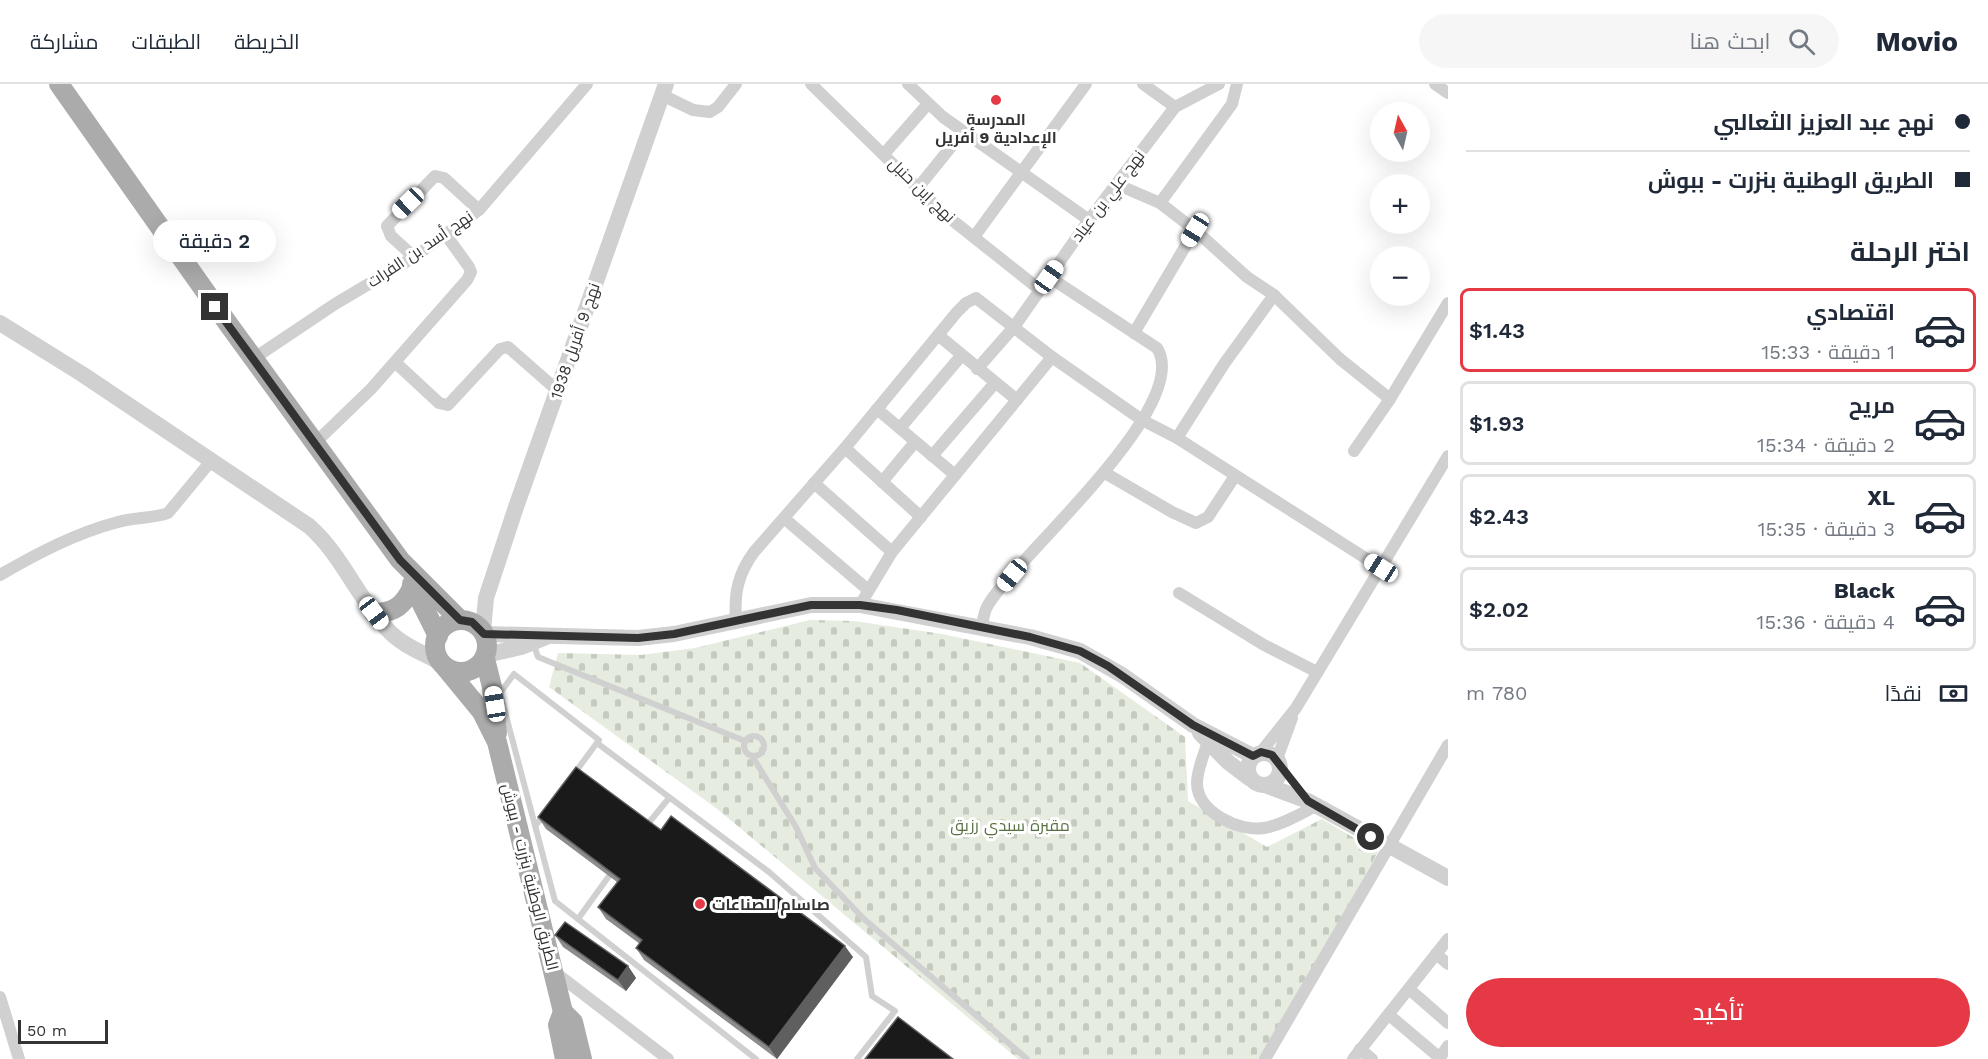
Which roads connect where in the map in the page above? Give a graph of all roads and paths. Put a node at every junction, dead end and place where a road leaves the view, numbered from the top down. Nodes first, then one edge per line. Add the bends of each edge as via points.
1 (59, 84) edge
2 (587, 84) edge
3 (736, 84) edge
4 (908, 84) edge
5 (1086, 84) edge
6 (1143, 84) edge
7 (1219, 84) edge
8 (1237, 84) edge
9 (1434, 84) edge
10 (817, 86) edge
11 (664, 89) edge
12 (1448, 93) edge
13 (927, 105) junction
14 (1175, 107) junction
15 (963, 132) junction
16 (884, 154) junction
17 (1023, 171) junction
18 (1116, 183) junction
19 (917, 189) junction
20 (1160, 203) junction
21 (479, 210) junction
22 (1089, 220) junction
23 (1195, 230) junction
24 (446, 235) junction
25 (974, 237) junction
26 (414, 257) junction
27 (1049, 277) junction
28 (1039, 289) junction
29 (1274, 295) junction
30 (1448, 303) edge
31 (0, 323) edge
32 (1014, 327) junction
33 (1134, 333) junction
34 (938, 336) junction
35 (961, 356) junction
36 (1052, 357) junction
37 (253, 359) junction
38 (396, 363) junction
39 (977, 369) junction
40 (995, 383) junction
41 (557, 390) junction
42 (1390, 399) junction
43 (1017, 400) junction
44 (877, 409) junction
45 (1142, 420) junction
46 (900, 428) junction
47 (1177, 438) junction
48 (315, 442) junction
49 (915, 442) junction
50 (845, 448) junction
51 (1354, 452) dead end
52 (932, 456) junction
53 (1448, 456) edge
54 (210, 461) junction
55 (1105, 473) junction
56 (955, 475) junction
57 (1235, 476) junction
58 (882, 482) junction
59 (814, 483) junction
60 (921, 517) junction
61 (785, 519) junction
62 (892, 552) junction
63 (400, 560) junction
64 (1381, 568) junction
65 (0, 575) edge
66 (413, 586) junction
67 (867, 589) junction
68 (1179, 593) dead end
69 (486, 598) junction
70 (860, 605) junction
71 (374, 613) junction
72 (462, 620) junction
73 (736, 620) junction
74 (982, 627) junction
75 (484, 633) junction
76 (437, 639) junction
77 (540, 640) junction
78 (401, 642) junction
79 (485, 657) junction
80 (443, 665) junction
81 (1317, 672) junction
82 (1296, 708) junction
83 (1193, 725) junction
84 (745, 741) junction
85 (497, 742) junction
86 (1208, 742) junction
87 (597, 743) junction
88 (1448, 745) edge
89 (1257, 754) junction
90 (752, 756) junction
91 (1278, 762) junction
92 (1250, 778) junction
93 (570, 780) edge
94 (1265, 785) junction
95 (669, 798) junction
96 (1312, 804) junction
97 (549, 808) edge
98 (647, 825) edge
99 (535, 826) junction
100 (1390, 847) junction
101 (609, 876) edge
102 (1448, 878) edge
103 (578, 919) junction
104 (1448, 939) edge
105 (1436, 954) junction
106 (1448, 964) edge
107 (552, 970) junction
108 (1409, 989) junction
109 (0, 997) edge
110 (563, 1012) junction
111 (1389, 1015) junction
112 (1448, 1023) edge
113 (1448, 1046) edge
114 (1356, 1054) edge
115 (19, 1059) edge
116 (565, 1059) edge
117 (582, 1059) edge
118 (668, 1059) edge
119 (756, 1059) edge
120 (857, 1059) edge
121 (1027, 1059) edge
122 (1265, 1059) edge
123 (1372, 1059) edge
124 (1439, 1059) edge

1 - 37 main road
2 - 21 street, نهج أسد بن الفرات
3 - 11 street via 710,112 693,110
4 - 13 street
5 - 17 street
6 - 14 street
7 - 14 street, نهج علي بن عياد
8 - 20 street via 1232,104
9 - 12 street
10 - 16 street, نهج إبن حنبل
11 - 41 street, نهج 9 أفريل 1938
13 - 15 street
13 - 16 street
14 - 18 street, نهج علي بن عياد
15 - 17 street
15 - 19 street
16 - 19 street, نهج إبن حنبل
17 - 22 street
17 - 25 street
18 - 20 street
18 - 22 street, نهج علي بن عياد
19 - 25 street, نهج إبن حنبل
20 - 23 street
21 - 24 street, نهج أسد بن الفرات
21 - 26 street via 450,183 435,176 387,226
22 - 27 street, نهج علي بن عياد
23 - 29 street via 1247,277
23 - 33 street
24 - 26 street, نهج أسد بن الفرات
24 - 38 street via 466,260 470,276
25 - 28 street, نهج إبن حنبل
26 - 37 street, نهج أسد بن الفرات
27 - 28 street, نهج علي بن عياد
27 - 33 street
28 - 32 street, نهج علي بن عياد
29 - 42 street
29 - 47 street
30 - 42 street
31 - 54 street
32 - 34 street via 976,298 961,308
32 - 36 street
32 - 39 street, نهج علي بن عياد
33 - 45 street via 1157,348 1163,363 1160,381
34 - 35 street
34 - 44 street
35 - 39 street
35 - 46 street
36 - 43 street
36 - 45 street
37 - 48 main road
38 - 41 street via 439,403 448,405 500,349 508,347
38 - 48 street
39 - 40 street
40 - 43 street
40 - 52 street
41 - 69 street, نهج 9 أفريل 1938
42 - 51 street
43 - 56 street
44 - 46 street
44 - 50 street
45 - 47 street
45 - 55 street
46 - 49 street
47 - 57 street
48 - 63 main road
49 - 52 street
49 - 58 street
50 - 58 street
50 - 59 street
52 - 56 street
53 - 64 street
54 - 65 street via 168,513 92,530 40,552
54 - 71 street via 322,537
55 - 57 street via 1196,523 1208,517
55 - 74 street via 987,606
56 - 60 street
57 - 64 street
58 - 60 street
59 - 61 street
59 - 62 street
60 - 62 street
61 - 67 street
61 - 73 street via 754,552 740,576
62 - 67 street
63 - 66 main road
63 - 72 main road
64 - 81 street
66 - 71 main road via 400,607
66 - 76 main road
67 - 70 street
68 - 81 street
69 - 72 street
69 - 75 street
70 - 73 street via 811,605
70 - 74 street
71 - 78 street
72 - 75 main road
72 - 76 main road via 444,626
73 - 77 street via 647,637
74 - 83 street via 1030,637 1095,658
75 - 77 street via 522,633
75 - 79 main road
76 - 78 street via 425,644
76 - 80 main road via 436,655
77 - 79 street
77 - 84 lane via 538,657
78 - 80 street
79 - 80 main road via 476,668 466,672 455,672
79 - 85 main road, الطريق الوطنية بنزرت - ببوش via 495,704
80 - 85 main road, الطريق الوطنية بنزرت - ببوش via 482,712
81 - 82 street
82 - 89 street
82 - 91 street
83 - 86 street
83 - 89 street
84 - 90 lane via 746,751
84 - 90 lane via 753,736 763,740 763,751
85 - 107 main road, الطريق الوطنية بنزرت - ببوش
86 - 92 street
86 - 96 street via 1197,781 1203,801 1216,815 1248,828 1264,828
87 - 93 lane
87 - 95 lane
87 - 99 lane via 599,740 514,675 500,693
88 - 100 street
89 - 91 street via 1272,755
89 - 92 street via 1248,766
90 - 121 lane via 796,827 815,868 864,919
91 - 94 street via 1277,778
91 - 96 street
92 - 94 street
94 - 96 street
95 - 98 lane
95 - 120 lane via 769,872 866,957 872,996 895,1011
96 - 100 street
97 - 99 lane
99 - 103 lane via 555,901
100 - 102 street
100 - 122 street
101 - 103 lane
103 - 119 lane
104 - 105 street
105 - 106 street
105 - 108 street
107 - 110 main road, الطريق الوطنية بنزرت - ببوش
107 - 118 street
108 - 111 street
108 - 112 street
109 - 115 street
110 - 116 main road, الطريق الوطنية بنزرت - ببوش via 558,1025
110 - 117 main road, الطريق الوطنية بنزرت - ببوش via 573,1022
111 - 114 street
111 - 124 street
113 - 124 street
114 - 123 street

